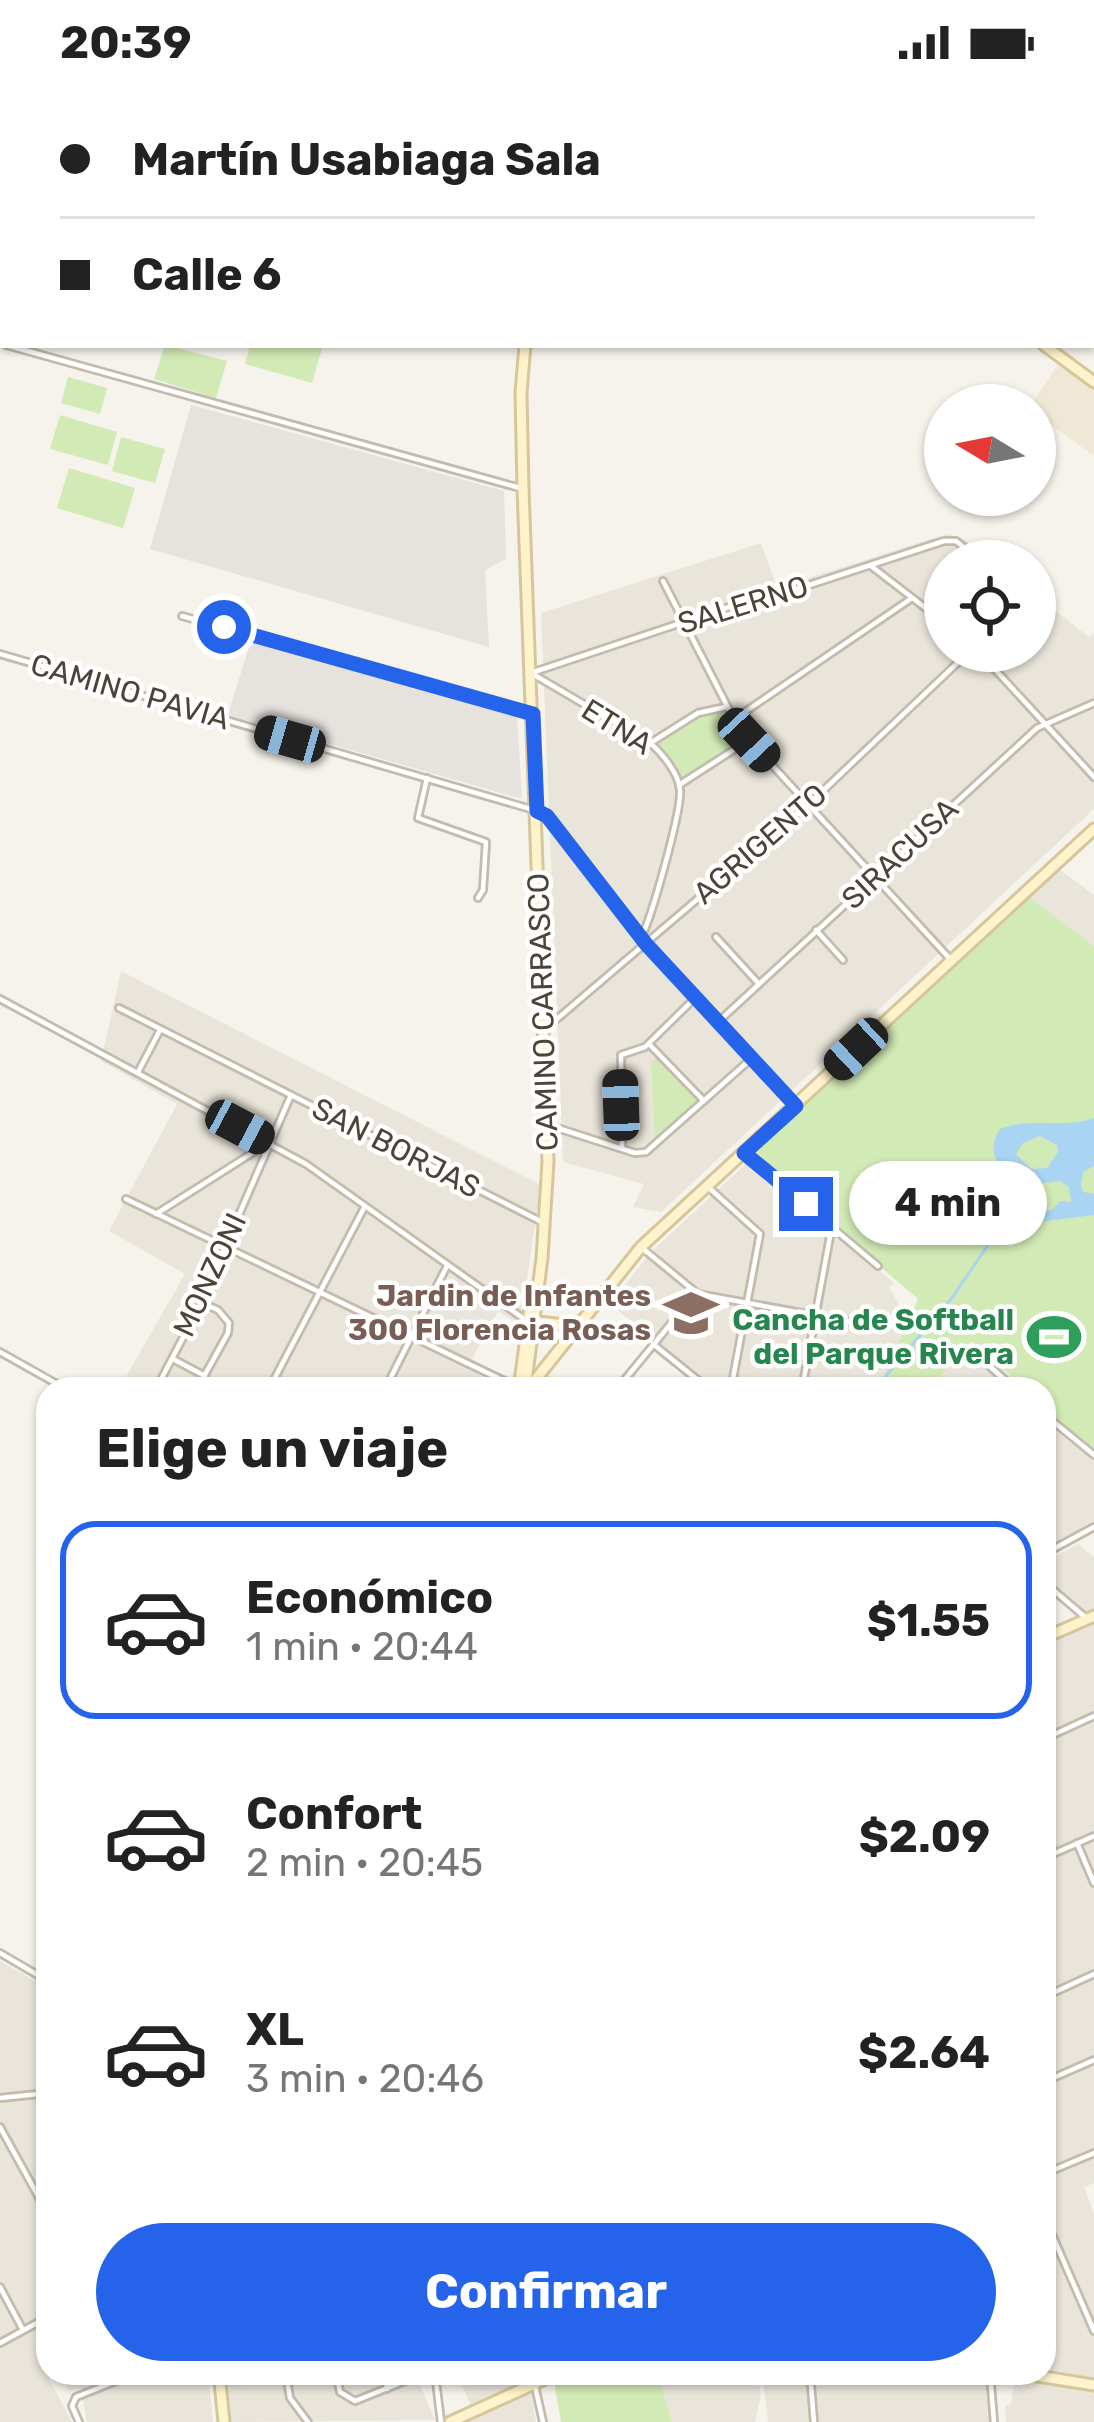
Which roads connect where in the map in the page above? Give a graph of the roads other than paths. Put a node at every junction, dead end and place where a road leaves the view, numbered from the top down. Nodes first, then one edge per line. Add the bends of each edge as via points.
1 (17, 348) edge
2 (525, 348) edge
3 (1055, 349) edge
4 (1094, 378) edge
5 (523, 489) junction
6 (924, 548) edge
7 (871, 566) junction
8 (663, 580) dead end
9 (912, 598) junction
10 (924, 607) edge
11 (182, 616) dead end
12 (684, 623) junction
13 (0, 654) edge
14 (951, 672) edge
15 (995, 672) edge
16 (531, 673) junction
17 (1094, 703) edge
18 (726, 707) junction
19 (533, 714) junction
20 (733, 720) junction
21 (1046, 724) junction
22 (749, 740) junction
23 (650, 743) junction
24 (1094, 776) edge
25 (427, 778) junction
26 (679, 784) junction
27 (809, 804) junction
28 (537, 811) junction
29 (1094, 829) edge
30 (875, 876) junction
31 (478, 898) dead end
32 (816, 930) junction
33 (716, 937) dead end
34 (643, 940) junction
35 (843, 960) dead end
36 (952, 960) junction
37 (759, 983) junction
38 (695, 998) junction
39 (0, 999) edge
40 (119, 1008) dead end
41 (718, 1022) junction
42 (160, 1030) junction
43 (544, 1030) junction
44 (649, 1043) junction
45 (752, 1058) junction
46 (138, 1072) junction
47 (291, 1096) junction
48 (704, 1101) junction
49 (796, 1106) junction
50 (548, 1125) junction
51 (268, 1143) junction
52 (622, 1149) junction
53 (744, 1153) junction
54 (707, 1186) junction
55 (126, 1199) dead end
56 (364, 1206) junction
57 (156, 1214) junction
58 (544, 1223) junction
59 (831, 1231) dead end
60 (641, 1247) junction
61 (224, 1248) junction
62 (447, 1265) junction
63 (878, 1266) dead end
64 (320, 1293) junction
65 (696, 1293) junction
66 (201, 1302) junction
67 (748, 1303) junction
68 (815, 1316) junction
69 (582, 1319) junction
70 (531, 1322) junction
71 (886, 1323) dead end
72 (553, 1325) junction
73 (410, 1337) junction
74 (525, 1344) junction
75 (563, 1344) junction
76 (653, 1344) junction
77 (0, 1352) edge
78 (171, 1358) junction
79 (552, 1358) junction
80 (985, 1362) dead end
81 (529, 1368) junction
82 (205, 1376) joint
83 (45, 1377) edge
84 (162, 1377) edge
85 (275, 1377) edge
86 (391, 1377) edge
87 (503, 1377) edge
88 (527, 1377) edge
89 (529, 1377) edge
90 (537, 1377) edge
91 (628, 1377) edge
92 (694, 1377) edge
93 (733, 1377) edge
94 (804, 1377) edge
95 (1002, 1377) edge
96 (1056, 1428) edge
97 (1094, 1455) edge
98 (1094, 1527) edge
99 (1056, 1548) edge
100 (1056, 1591) edge
101 (1091, 1617) edge
102 (1056, 1633) edge
103 (1094, 1717) edge
104 (1056, 1733) edge
105 (1094, 1836) edge
106 (1076, 1844) junction
107 (1056, 1852) edge
108 (1094, 1883) edge
109 (0, 1954) edge
110 (36, 1974) edge
111 (1094, 1974) edge
112 (1056, 1991) edge
113 (1094, 2060) edge
114 (1056, 2077) edge
115 (36, 2094) edge
116 (0, 2098) edge
117 (0, 2127) edge
118 (1094, 2152) edge
119 (1056, 2169) edge
120 (36, 2192) edge
121 (1056, 2245) edge
122 (0, 2287) edge
123 (36, 2323) edge
124 (23, 2330) junction
125 (1094, 2332) edge
126 (0, 2343) edge
127 (1056, 2379) edge
128 (108, 2385) edge
129 (220, 2385) edge
130 (288, 2385) edge
131 (339, 2385) edge
132 (387, 2385) edge
133 (396, 2385) edge
134 (438, 2385) edge
135 (529, 2385) edge
136 (534, 2385) edge
137 (811, 2385) edge
138 (991, 2385) edge
139 (1094, 2385) edge
140 (387, 2389) junction
141 (79, 2422) edge
142 (224, 2422) edge
143 (308, 2422) edge
144 (446, 2422) edge
145 (543, 2422) edge
146 (814, 2422) edge
147 (994, 2422) edge

1 - 5 street
2 - 5 street, CAMINO CARRASCO
3 - 4 street
5 - 16 street, CAMINO CARRASCO
6 - 7 street, SALERNO
7 - 9 street
7 - 12 street, SALERNO
8 - 12 street
9 - 10 street
9 - 20 street
11 - 19 street
12 - 16 street, SALERNO
12 - 18 street
13 - 25 street, CAMINO PAVIA
14 - 27 street, AGRIGENTO
15 - 21 street
16 - 19 street, CAMINO CARRASCO
16 - 23 street, ETNA
17 - 21 street, SIRACUSA
18 - 20 street
18 - 23 street via 698,713
19 - 28 street, CAMINO CARRASCO
20 - 22 street
21 - 24 street
21 - 30 street, SIRACUSA
22 - 26 street
22 - 27 street
23 - 26 street, ETNA
25 - 28 street, CAMINO PAVIA
25 - 31 street via 418,818 486,842
26 - 34 street, ETNA
27 - 30 street
27 - 34 street, AGRIGENTO
28 - 34 street
28 - 43 street, CAMINO CARRASCO
29 - 36 street
30 - 32 street, SIRACUSA
30 - 36 street
32 - 35 street
32 - 37 street, SIRACUSA
33 - 37 street
34 - 38 street
34 - 43 street, AGRIGENTO
36 - 49 street
37 - 41 street, SIRACUSA
38 - 41 street
38 - 44 street
39 - 46 street
40 - 42 street, SAN BORJAS
41 - 45 street
42 - 46 street
42 - 47 street, SAN BORJAS
43 - 50 street, CAMINO CARRASCO
44 - 48 street
44 - 52 street via 620,1059
45 - 48 street
45 - 49 street
46 - 51 street
47 - 51 street, MONZONI
47 - 58 street, SAN BORJAS
48 - 52 street via 651,1149
49 - 53 street
50 - 52 street
50 - 58 street, CAMINO CARRASCO
51 - 56 street
51 - 57 street
51 - 61 street, MONZONI
53 - 54 street
53 - 63 street
54 - 60 street
54 - 67 street via 759,1230
55 - 57 street
56 - 62 street
56 - 64 street
57 - 61 street
58 - 70 street, CAMINO CARRASCO
59 - 68 street
60 - 65 street
60 - 69 street
61 - 64 street
61 - 66 street, MONZONI
62 - 70 street
62 - 73 street
64 - 73 street
64 - 85 street
65 - 67 street
65 - 76 street
66 - 78 street, MONZONI
66 - 82 street via 229,1323
67 - 68 street
67 - 93 street
68 - 71 street
68 - 94 street
69 - 72 street
69 - 75 street
70 - 72 street
70 - 74 street, CAMINO CARRASCO
70 - 81 street, CAMINO CARRASCO
72 - 75 street
73 - 86 street
73 - 87 street
74 - 81 street, CAMINO CARRASCO
74 - 88 street, CAMINO CARRASCO
75 - 79 street
76 - 91 street
76 - 92 street
77 - 83 street
78 - 82 street
78 - 84 street, MONZONI
79 - 81 street
79 - 90 street
80 - 95 street
81 - 89 street, CAMINO CARRASCO
96 - 97 street
98 - 99 street
100 - 101 street
101 - 102 street
103 - 104 street
105 - 106 street
106 - 107 street
106 - 108 street
109 - 110 street
111 - 112 street
113 - 114 street
115 - 116 street
117 - 120 street
118 - 119 street
121 - 125 street
122 - 124 street
123 - 124 street
124 - 126 street
127 - 139 street
128 - 141 street via 73,2400
129 - 142 street
130 - 143 street
131 - 140 street via 355,2402
132 - 140 street
133 - 140 street
134 - 144 street
135 - 144 street
136 - 145 street
137 - 146 street
138 - 147 street

